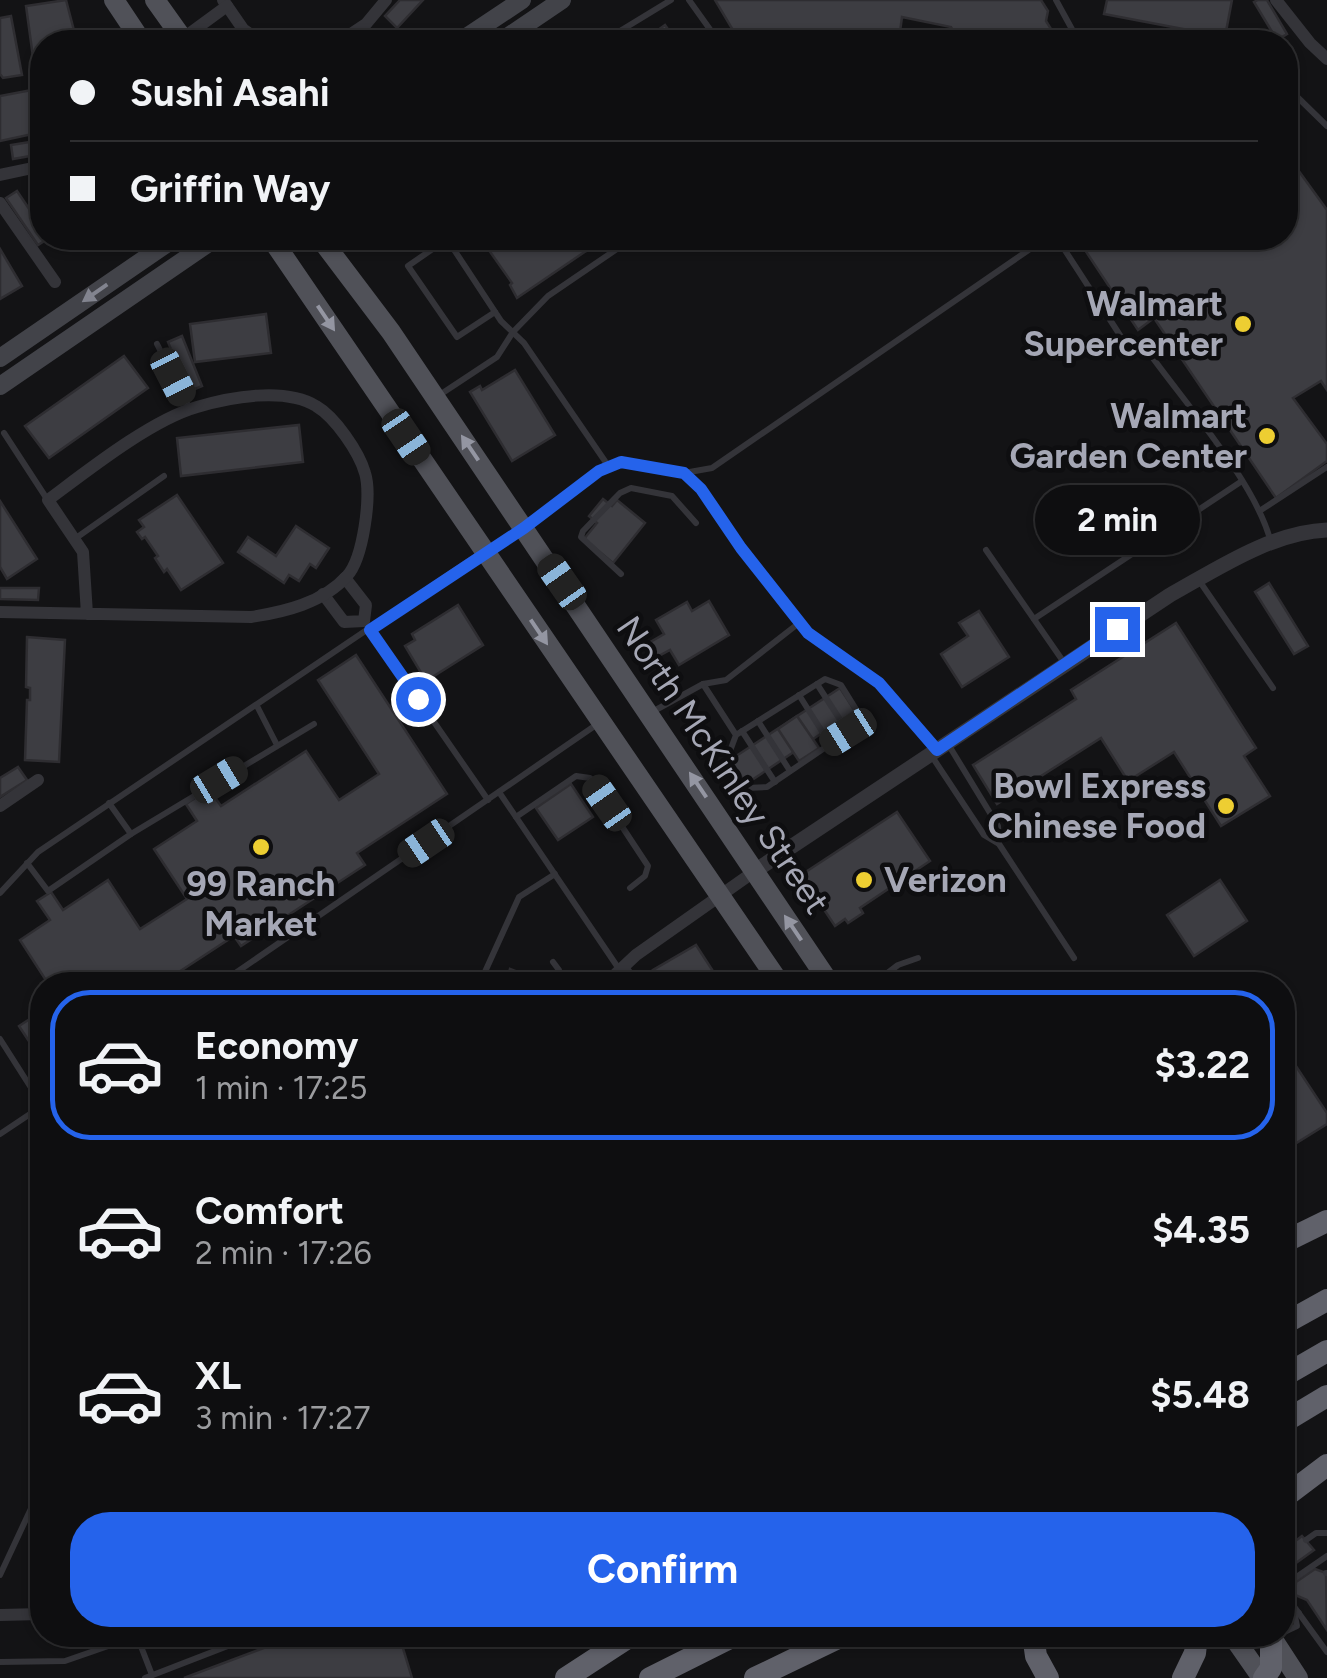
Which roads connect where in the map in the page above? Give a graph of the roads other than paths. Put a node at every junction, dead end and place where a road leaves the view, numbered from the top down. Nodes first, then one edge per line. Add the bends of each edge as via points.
1 (114, 0) edge
2 (156, 0) edge
3 (386, 0) edge
4 (522, 0) edge
5 (562, 0) edge
6 (671, 0) edge
7 (688, 0) edge
8 (1056, 0) edge
9 (1276, 0) edge
10 (225, 3) edge
11 (134, 30) edge
12 (176, 30) edge
13 (196, 30) edge
14 (245, 30) edge
15 (357, 30) edge
16 (477, 30) edge
17 (518, 30) edge
18 (622, 30) edge
19 (709, 30) edge
20 (1072, 30) edge
21 (1327, 59) edge
22 (1298, 98) edge
23 (1327, 126) edge
24 (30, 169) edge
25 (0, 175) edge
26 (0, 204) edge
27 (30, 247) edge
28 (32, 250) edge
29 (158, 250) edge
30 (198, 250) edge
31 (279, 250) edge
32 (329, 250) edge
33 (431, 250) edge
34 (456, 250) edge
35 (615, 250) edge
36 (1029, 250) edge
37 (1065, 250) edge
38 (55, 282) dead end
39 (495, 312) junction
40 (512, 332) junction
41 (157, 344) dead end
42 (0, 358) edge
43 (0, 386) edge
44 (436, 398) junction
45 (190, 409) junction
46 (4, 433) dead end
47 (609, 467) junction
48 (1327, 467) edge
49 (684, 473) junction
50 (164, 476) dead end
51 (1242, 481) junction
52 (48, 500) junction
53 (1261, 510) junction
54 (696, 523) dead end
55 (524, 528) junction
56 (1327, 530) edge
57 (74, 538) junction
58 (1272, 544) junction
59 (986, 550) dead end
60 (484, 551) junction
61 (620, 574) dead end
62 (345, 578) junction
63 (1198, 579) junction
64 (323, 594) junction
65 (0, 612) edge
66 (87, 614) junction
67 (1034, 619) junction
68 (799, 623) junction
69 (367, 625) junction
70 (1066, 664) junction
71 (703, 684) junction
72 (817, 684) junction
73 (1274, 688) dead end
74 (799, 695) junction
75 (258, 706) junction
76 (650, 713) junction
77 (758, 721) junction
78 (601, 722) junction
79 (314, 724) dead end
80 (848, 732) junction
81 (739, 733) junction
82 (830, 744) junction
83 (277, 745) junction
84 (938, 749) junction
85 (790, 771) junction
86 (38, 780) dead end
87 (774, 782) junction
88 (499, 792) junction
89 (488, 800) junction
90 (110, 804) junction
91 (0, 806) edge
92 (516, 817) junction
93 (131, 834) junction
94 (1000, 844) junction
95 (27, 863) junction
96 (755, 870) junction
97 (554, 874) junction
98 (630, 888) dead end
99 (1, 889) edge
100 (719, 896) junction
101 (918, 958) dead end
102 (1074, 958) dead end
103 (553, 962) dead end
104 (622, 968) junction
105 (237, 972) edge
106 (485, 972) edge
107 (559, 972) edge
108 (618, 972) edge
109 (626, 972) edge
110 (772, 972) edge
111 (822, 972) edge
112 (888, 972) edge
113 (0, 1039) edge
114 (30, 1086) edge
115 (30, 1113) edge
116 (0, 1134) edge
117 (1327, 1220) edge
118 (1295, 1236) edge
119 (1327, 1292) edge
120 (1327, 1300) edge
121 (1295, 1306) edge
122 (1295, 1318) edge
123 (1327, 1351) edge
124 (1295, 1369) edge
125 (1327, 1396) edge
126 (1295, 1415) edge
127 (1327, 1466) edge
128 (1295, 1489) edge
129 (30, 1511) edge
130 (1327, 1534) edge
131 (1306, 1540) dead end
132 (1327, 1556) edge
133 (0, 1575) edge
134 (1295, 1579) edge
135 (1295, 1606) edge
136 (30, 1614) edge
137 (1295, 1614) edge
138 (1298, 1614) junction
139 (0, 1615) edge
140 (1295, 1627) edge
141 (107, 1647) edge
142 (142, 1647) edge
143 (225, 1647) edge
144 (614, 1647) edge
145 (712, 1647) edge
146 (819, 1647) edge
147 (1035, 1647) edge
148 (1195, 1647) edge
149 (1241, 1647) edge
150 (1271, 1647) edge
151 (1279, 1647) edge
152 (1325, 1647) edge
153 (0, 1662) edge
154 (149, 1676) edge
155 (566, 1678) edge
156 (650, 1678) edge
157 (755, 1678) edge
158 (1048, 1678) edge
159 (1183, 1678) edge
160 (1263, 1678) edge
161 (1298, 1678) edge

1 - 11 main road
2 - 12 main road
3 - 15 street
4 - 16 main road
5 - 17 main road
6 - 18 lane
7 - 19 lane
8 - 20 lane
9 - 21 street
10 - 13 street
10 - 14 street
22 - 23 lane
24 - 25 street
26 - 27 street
28 - 38 street
29 -> 42 main road
30 - 43 main road
31 -> 60 main road
32 - 44 main road, North McKinley Street
33 - 39 lane via 408,266 456,337
34 - 39 lane
35 - 40 lane via 548,296
36 - 49 lane via 712,468
37 - 51 lane via 1127,346 1148,350
39 - 40 lane
40 - 44 lane via 497,358
40 - 47 lane
41 - 45 lane
55 -> 44 main road, North McKinley Street
45 - 52 street
45 - 62 street via 292,396 318,406 366,473 362,534
46 - 52 lane
47 - 49 lane via 621,462
47 - 55 lane
48 - 53 lane
49 - 68 lane
50 - 57 lane
51 - 53 lane
51 - 67 lane
52 - 57 street
53 - 58 lane
54 - 61 lane via 672,496 631,488 620,493 581,537
55 - 60 lane
55 - 76 main road, North McKinley Street
56 - 58 street
57 - 66 street via 84,552
58 - 63 street
59 - 67 lane
60 - 69 lane
60 -> 78 main road
62 - 64 street
62 - 69 street via 366,605
63 - 70 street
63 - 73 lane
64 - 66 street via 287,612 251,617
64 - 69 street via 344,622
65 - 66 street
67 - 70 lane
68 - 71 lane via 726,680
68 - 84 lane via 879,683
69 - 75 lane
69 - 89 lane
70 - 84 street
71 - 76 lane
71 - 81 lane
72 - 74 lane
72 - 80 lane
72 - 80 lane via 833,680 857,707
74 - 77 lane
74 - 82 lane
75 - 83 lane
75 - 90 lane
96 -> 76 main road, North McKinley Street
77 - 81 lane
77 - 85 lane
78 - 88 lane
78 - 100 main road
79 - 83 lane
80 - 82 lane
81 - 87 lane
81 - 87 lane via 726,758 746,788
82 - 85 lane
83 - 93 lane
84 - 94 lane via 998,826
84 - 94 lane via 984,836
84 - 96 street
85 - 87 lane
86 - 91 street
88 - 89 lane
88 - 92 lane
89 - 105 lane
90 - 93 lane
90 - 95 lane
92 - 97 lane
92 - 98 lane via 576,776 590,778 648,866
93 - 95 lane via 48,890
94 - 102 lane
95 - 99 lane
96 - 100 street
111 -> 96 main road, North McKinley Street
97 - 104 lane
97 - 106 lane via 519,898
100 - 104 street
100 - 110 main road
101 - 112 lane
103 - 107 lane
104 - 108 street
104 - 109 lane
113 - 114 lane
115 - 116 lane
117 - 118 highway
119 - 121 highway
120 - 122 highway
123 - 124 highway
125 - 126 highway
127 - 128 highway
129 - 133 lane
130 - 131 lane
132 - 134 lane
135 - 138 lane
136 - 139 street
137 - 138 lane
138 - 140 lane
138 - 152 lane
141 - 153 lane via 66,1661
142 - 154 lane
143 - 154 lane
144 - 155 highway
145 - 156 highway
146 - 157 highway
147 - 158 highway
148 - 159 highway
149 - 160 main road
150 - 160 highway via 1271,1668
151 - 161 main road

